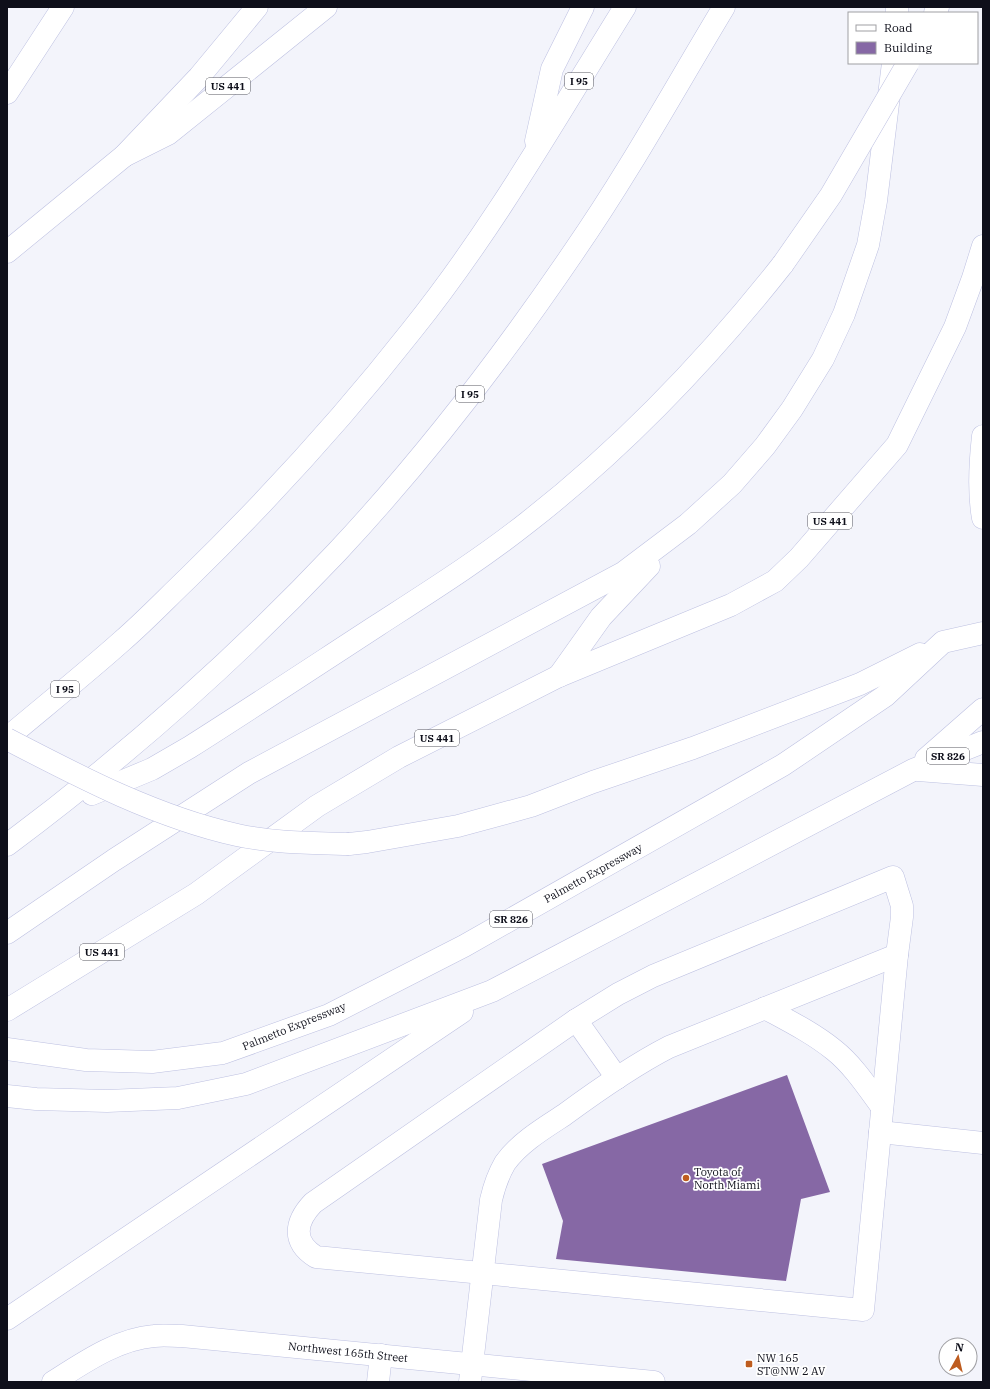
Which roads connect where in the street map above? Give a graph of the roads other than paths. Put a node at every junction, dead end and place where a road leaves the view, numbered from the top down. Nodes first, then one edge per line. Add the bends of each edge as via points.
1 (63, 7) edge
2 (257, 7) edge
3 (326, 7) edge
4 (583, 7) edge
5 (625, 7) edge
6 (724, 7) edge
7 (893, 64) edge
8 (907, 64) edge
9 (7, 93) edge
10 (124, 156) junction
11 (533, 156) junction
12 (983, 246) edge
13 (7, 252) edge
14 (983, 436) edge
15 (983, 518) edge
16 (688, 524) junction
17 (983, 633) edge
18 (942, 642) junction
19 (559, 676) junction
20 (983, 709) edge
21 (7, 738) edge
22 (983, 742) edge
23 (913, 770) junction
24 (983, 775) edge
25 (53, 810) junction
26 (7, 845) edge
27 (7, 933) edge
28 (897, 955) junction
29 (492, 991) junction
30 (765, 1008) junction
31 (7, 1010) edge
32 (576, 1020) junction
33 (7, 1049) edge
34 (617, 1078) junction
35 (7, 1096) edge
36 (882, 1107) junction
37 (880, 1132) junction
38 (983, 1143) edge
39 (483, 1274) junction
40 (7, 1319) edge
41 (381, 1355) junction
42 (471, 1373) edge
43 (53, 1382) edge
44 (378, 1382) edge
45 (654, 1382) edge

1 - 9 main road
2 - 10 main road via 199,76
3 - 10 main road, US 441 via 168,134
4 - 11 main road via 552,69
5 - 11 main road, I 95
6 - 25 main road, I 95 via 575,251 481,381 420,456 339,550 258,630 146,734
7 - 16 main road via 868,245 844,314 823,359 765,446 732,484
8 - 25 main road, bridge via 831,195 783,264 731,328 650,415 572,485 511,535 447,580 190,747 152,769
10 - 13 main road, US 441
11 - 21 main road, I 95 via 477,242 413,329 283,481 228,539 124,640
12 - 19 main road, US 441 via 955,327 897,445 800,558 775,581 731,605
14 - 15 main road via 980,501
16 - 19 main road via 602,617
16 - 27 main road via 623,573 249,772
17 - 18 main road
18 - 21 main road, bridge via 860,684 531,806 458,826 349,844 281,842 237,835 192,822 136,801 53,763
18 - 33 main road, Palmetto Expressway / SR 826 via 885,696 783,765 464,946 328,1015 223,1053 152,1062 86,1060 28,1054
19 - 31 main road, US 441 via 399,757 317,806 196,894
20 - 23 main road
22 - 23 main road, SR 826
23 - 24 main road
23 - 29 main road, SR 826
25 - 26 main road, I 95
28 - 30 main road
28 - 32 main road via 902,906 892,877 653,976
28 - 36 main road
29 - 35 main road, SR 826 via 246,1084 178,1098 107,1101
29 - 40 main road
30 - 34 main road via 670,1047 640,1062
30 - 36 main road via 814,1035 836,1051
32 - 34 main road
32 - 39 main road via 323,1195 306,1210 301,1221 298,1233 300,1242 316,1257
34 - 39 main road via 540,1131 506,1162 496,1179 490,1200
36 - 37 main road
37 - 38 main road
37 - 39 main road via 863,1310
39 - 42 main road
41 - 42 main road, Northwest 165th Street
41 - 43 main road, Northwest 165th Street via 182,1336 154,1336 125,1342 97,1355
41 - 44 main road
42 - 45 main road, Northwest 165th Street

